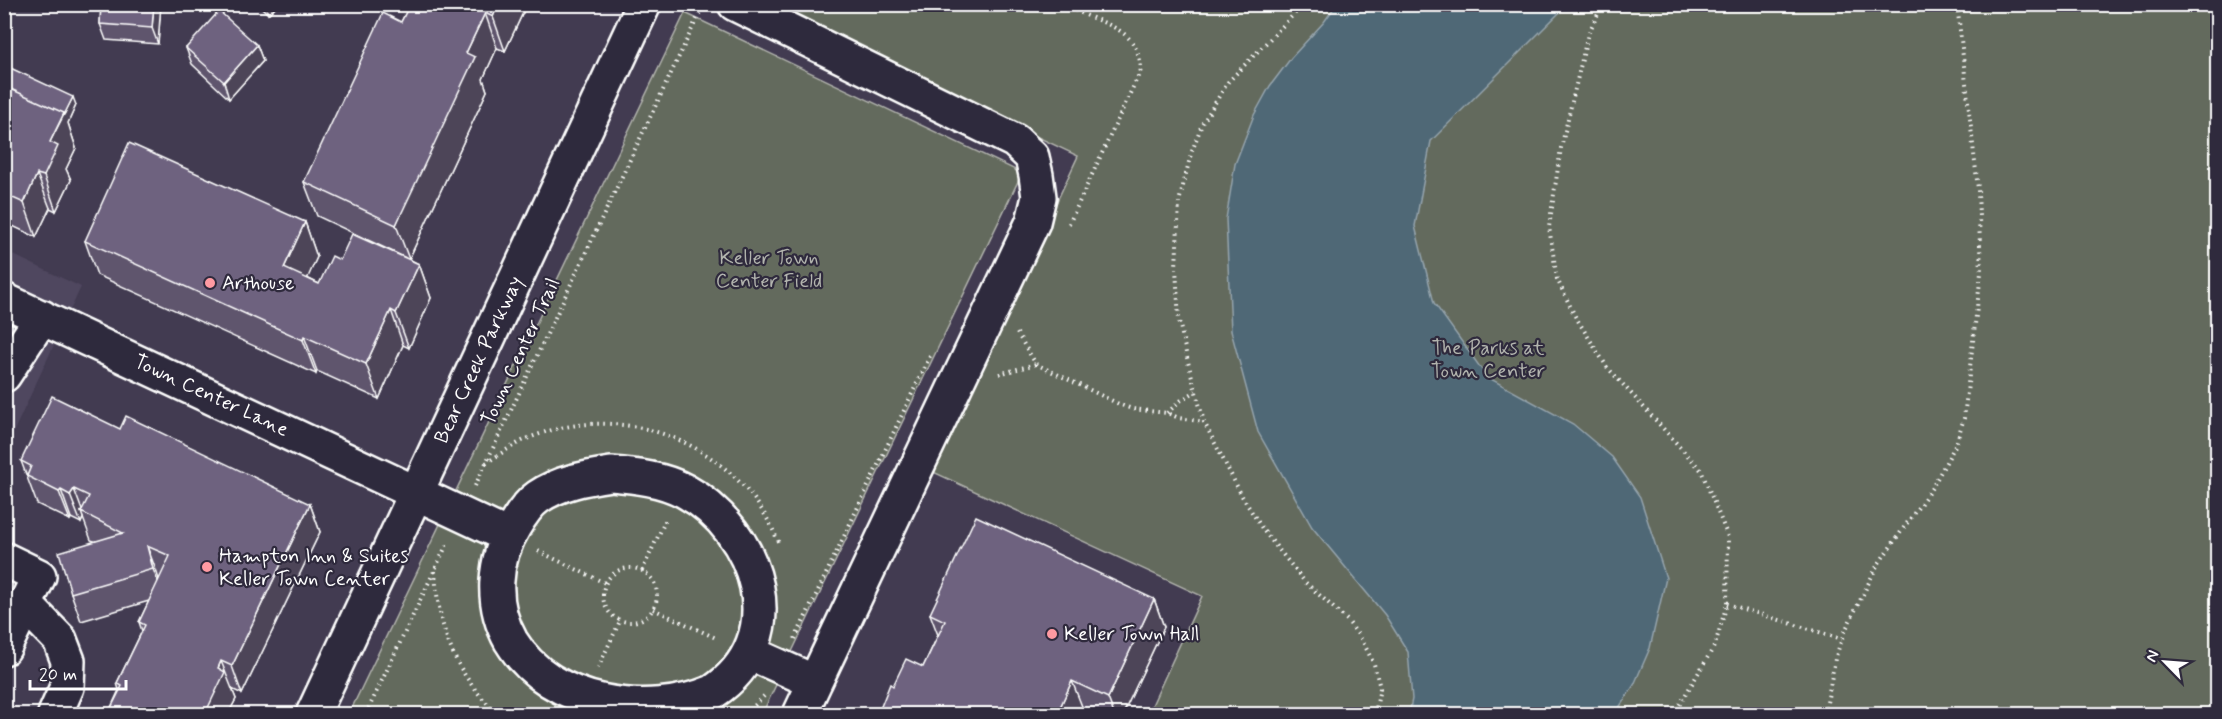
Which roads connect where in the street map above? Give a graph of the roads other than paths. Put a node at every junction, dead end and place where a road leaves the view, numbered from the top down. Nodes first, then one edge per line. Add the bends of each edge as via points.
1 (644, 4) edge
2 (735, 4) edge
3 (4, 300) edge
4 (42, 317) junction
5 (4, 375) edge
6 (417, 492) junction
7 (508, 536) junction
8 (4, 559) edge
9 (25, 604) junction
10 (4, 648) edge
11 (750, 653) junction
12 (815, 682) junction
13 (55, 714) edge
14 (313, 714) edge
15 (800, 714) edge

1 - 6 main road, Bear Creek Parkway
2 - 12 main road via 1016,141 1032,157 1039,197 1033,222
3 - 4 main road, Town Center Lane
4 - 5 main road
4 - 6 main road, Town Center Lane
6 - 7 main road, Town Center Lane
6 - 14 main road, Bear Creek Parkway
7 - 11 main road via 496,585 500,615 512,641 532,666 576,698 603,709 631,714 686,707 715,692
7 - 11 main road via 537,498 581,478 628,476 661,481 685,491 727,525 743,546 759,598 759,626
8 - 9 main road via 39,576
9 - 10 main road
9 - 13 main road via 60,640 68,661 67,687
11 - 12 main road
12 - 15 main road

